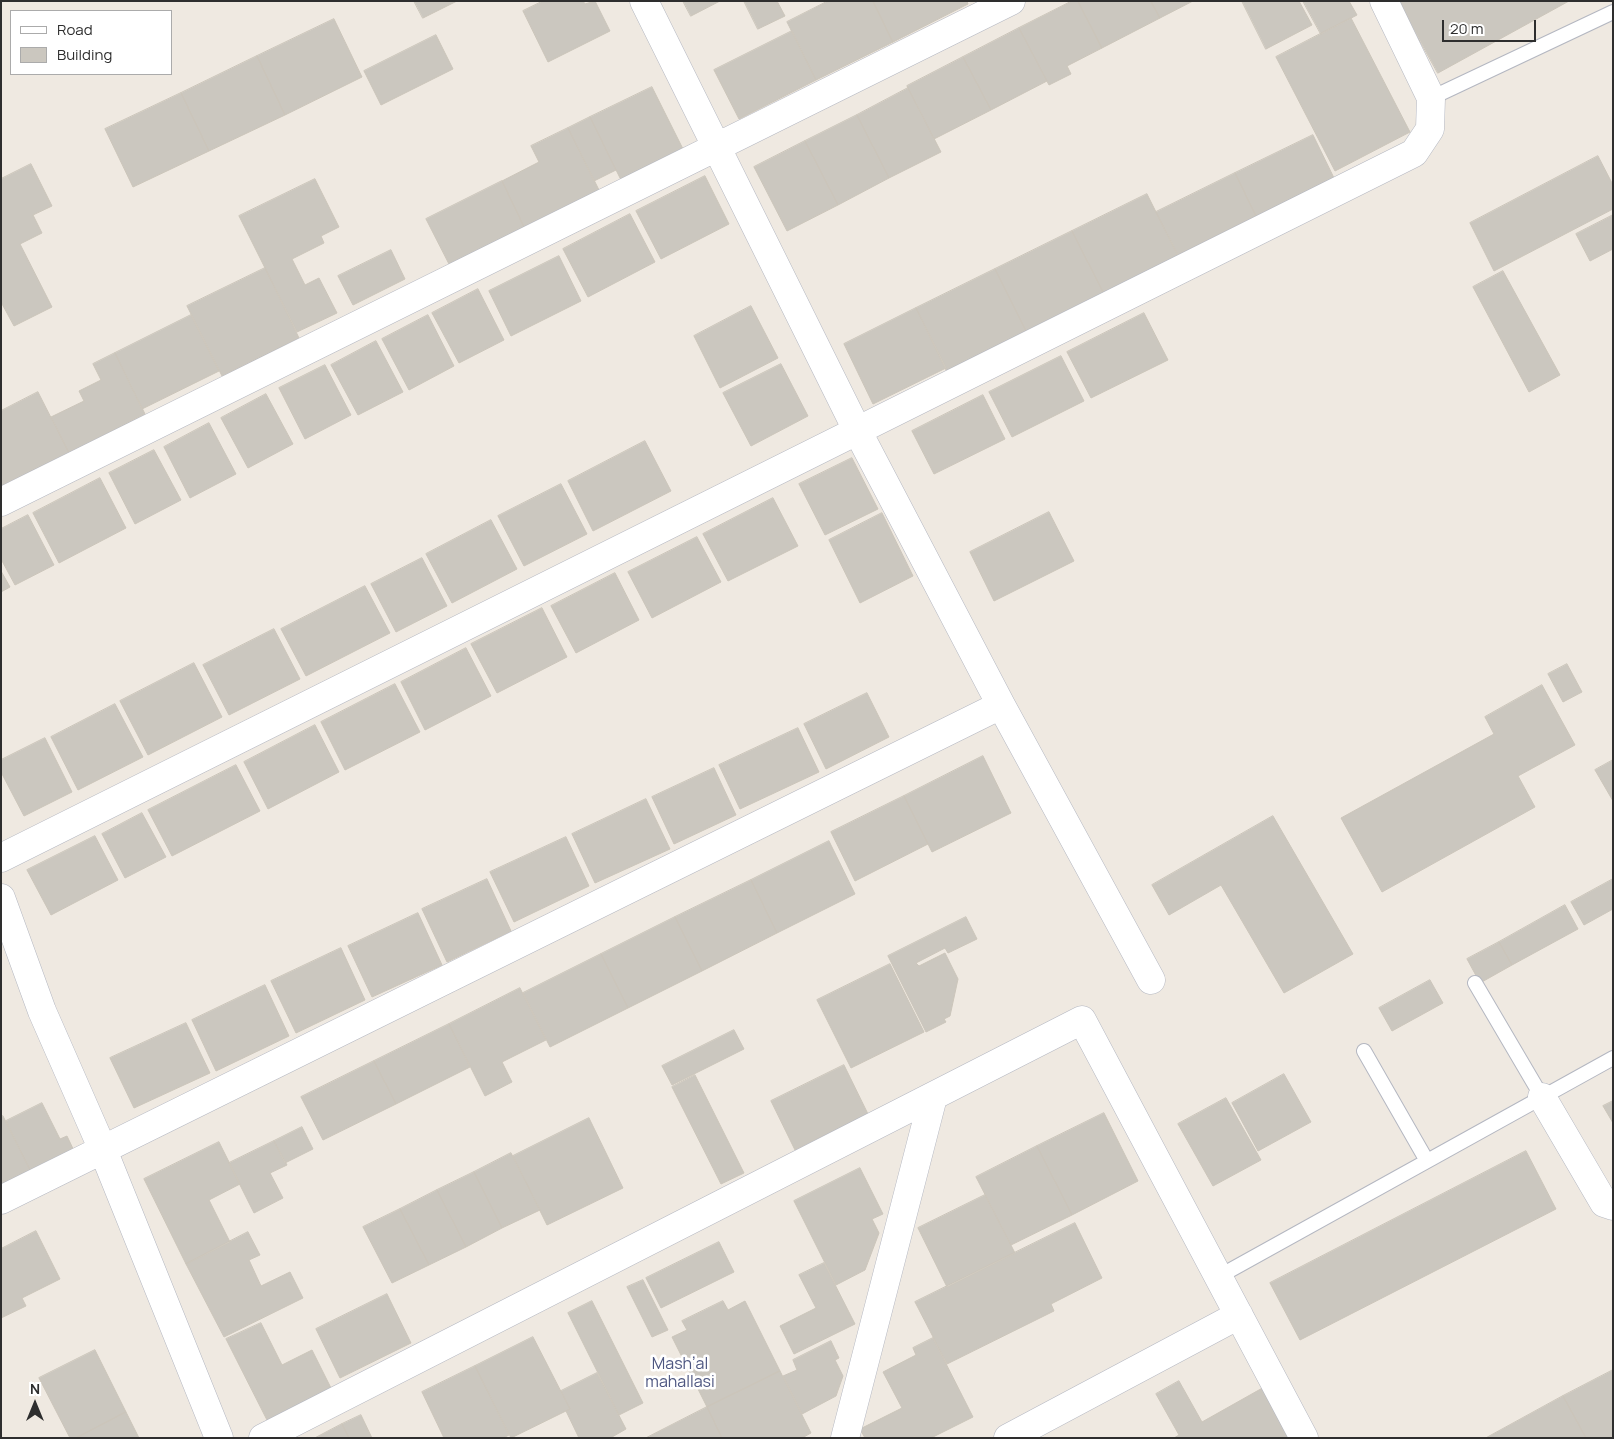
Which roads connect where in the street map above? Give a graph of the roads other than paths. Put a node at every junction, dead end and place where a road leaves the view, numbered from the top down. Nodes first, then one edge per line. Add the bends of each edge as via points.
1 (644, 1) edge
2 (1011, 1) edge
3 (1384, 1) edge
4 (1613, 12) edge
5 (1431, 98) junction
6 (716, 148) junction
7 (857, 430) junction
8 (1, 502) edge
9 (1001, 705) junction
10 (1, 858) edge
11 (1, 898) edge
12 (1151, 980) dead end
13 (1475, 983) dead end
14 (1364, 1051) dead end
15 (1613, 1058) edge
16 (933, 1097) junction
17 (1542, 1097) junction
18 (103, 1150) junction
19 (1426, 1161) junction
20 (1, 1200) edge
21 (1613, 1206) edge
22 (1218, 1276) junction
23 (1239, 1315) junction
24 (219, 1438) edge
25 (263, 1438) edge
26 (845, 1438) edge
27 (1008, 1438) edge
28 (1304, 1438) edge

1 - 6 street
2 - 6 street
3 - 5 street
4 - 5 lane
5 - 7 street via 1430,129 1414,152
6 - 7 street
6 - 8 street
7 - 9 street
7 - 10 street
9 - 12 street
9 - 18 street
11 - 18 street via 42,1011
13 - 17 lane
14 - 19 lane
15 - 17 lane
16 - 22 street via 1082,1020
16 - 25 street
16 - 26 street
17 - 19 lane
17 - 21 street via 1604,1203
18 - 20 street
18 - 24 street
19 - 22 lane
22 - 23 street
23 - 27 street
23 - 28 street

